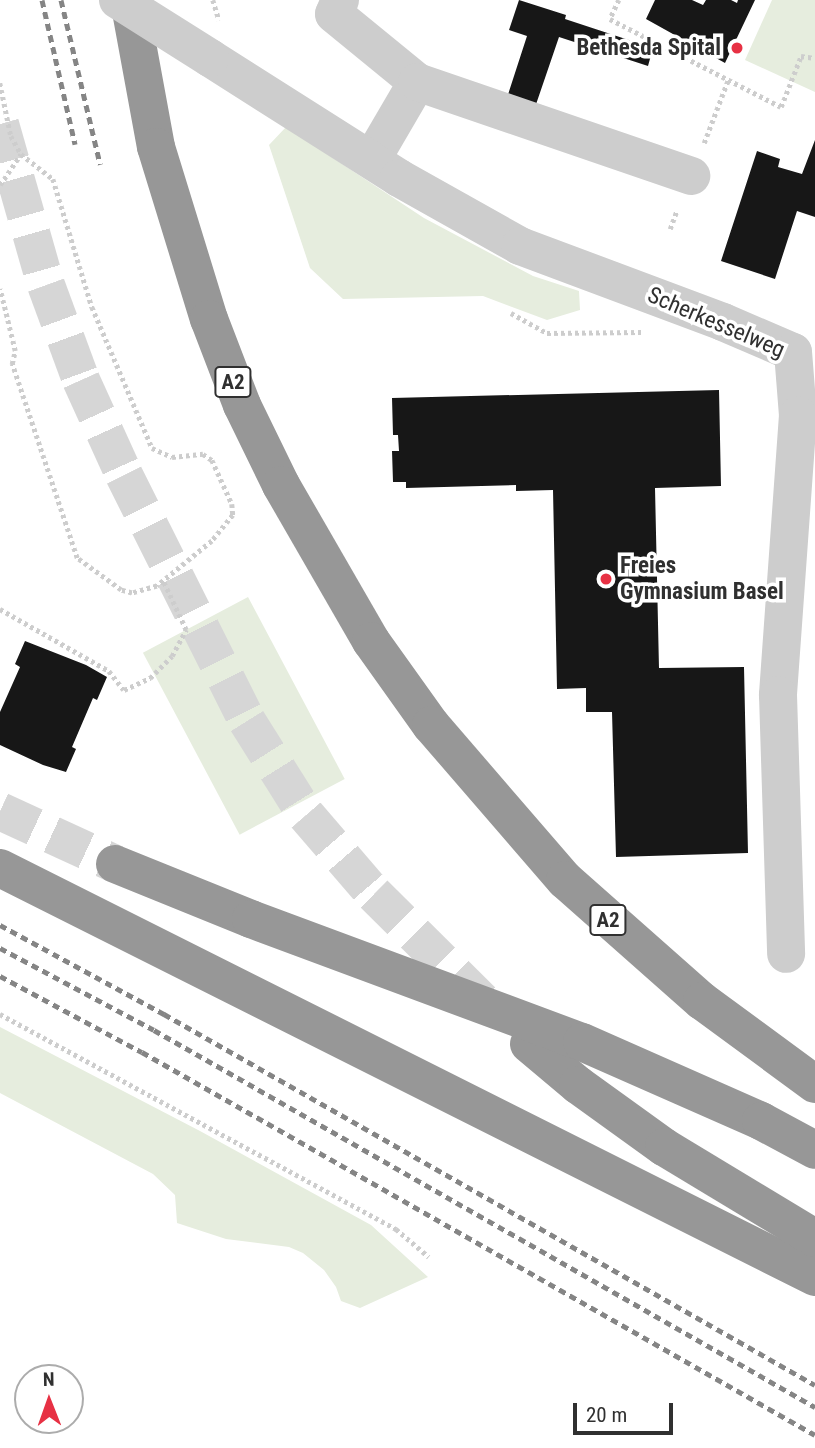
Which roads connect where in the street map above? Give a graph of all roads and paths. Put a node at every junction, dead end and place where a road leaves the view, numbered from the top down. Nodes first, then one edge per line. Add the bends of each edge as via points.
1 (118, 0) edge
2 (129, 0) edge
3 (340, 0) edge
4 (619, 0) edge
5 (815, 58) edge
6 (417, 82) junction
7 (0, 83) edge
8 (21, 154) junction
9 (372, 159) junction
10 (691, 176) dead end
11 (0, 185) edge
12 (0, 289) edge
13 (676, 305) junction
14 (511, 313) dead end
15 (163, 581) junction
16 (0, 609) edge
17 (798, 837) edge
18 (114, 864) tunnel mouth
19 (0, 869) edge
20 (786, 954) dead end
21 (0, 1014) edge
22 (529, 1044) dead end
23 (815, 1084) edge
24 (815, 1150) edge
25 (815, 1238) edge
26 (429, 1257) dead end
27 (815, 1277) edge

1 - 9 street, Scherkesselweg, bridge
2 - 23 highway, A2 via 151,122 176,221 209,319 242,405 281,485 371,641 431,725 530,843 604,917 702,1001
3 - 6 street via 334,14
4 - 5 path via 610,19 781,107 801,56
6 - 9 street
6 - 10 street
7 - 8 path via 11,136
8 - 11 path
8 - 15 path via 53,179 92,307 152,448 172,457 203,454 212,460 232,504 233,515 212,541
9 - 13 street, Scherkesselweg via 520,246
12 - 15 path via 15,351 12,364 77,558 121,590 143,592
13 - 14 path via 659,331 547,333
13 - 17 street, Scherkesselweg via 793,352 798,415 778,695
15 - 16 path via 186,630 172,656 150,678 124,690 109,671
17 - 20 street, Scherkesselweg
18 - 24 highway, bridge via 582,1042 738,1110
19 - 27 highway
21 - 26 path via 396,1229
22 - 25 highway via 664,1147

